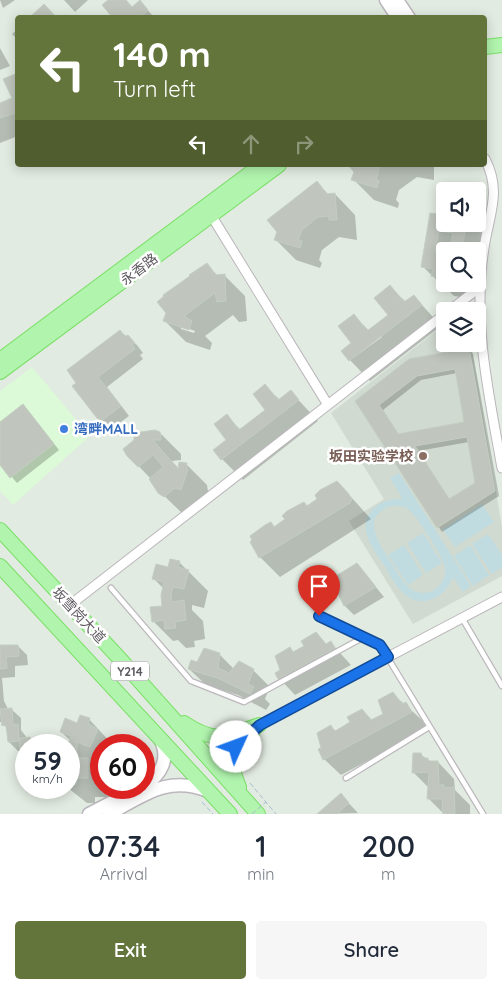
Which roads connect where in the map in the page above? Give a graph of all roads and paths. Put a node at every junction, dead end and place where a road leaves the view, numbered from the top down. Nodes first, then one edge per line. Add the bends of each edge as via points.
1 (386, 0) edge
2 (396, 0) edge
3 (396, 15) edge
4 (407, 15) edge
5 (502, 35) edge
6 (487, 38) edge
7 (502, 45) edge
8 (487, 47) edge
9 (487, 163) edge
10 (258, 167) edge
11 (276, 167) edge
12 (211, 215) junction
13 (485, 242) edge
14 (474, 292) edge
15 (480, 292) edge
16 (461, 302) edge
17 (436, 321) edge
18 (0, 360) edge
19 (0, 372) edge
20 (328, 405) junction
21 (502, 468) edge
22 (0, 530) edge
23 (0, 566) edge
24 (111, 588) dead end
25 (502, 597) edge
26 (70, 605) junction
27 (319, 616) dead end
28 (462, 618) junction
29 (364, 637) junction
30 (388, 657) junction
31 (502, 686) edge
32 (168, 713) junction
33 (260, 725) junction
34 (429, 726) junction
35 (159, 737) junction
36 (155, 777) edge
37 (346, 778) dead end
38 (250, 783) dead end
39 (204, 794) junction
40 (118, 799) edge
41 (245, 800) junction
42 (262, 808) edge
43 (89, 814) edge
44 (109, 814) edge
45 (213, 814) edge
46 (230, 814) edge
47 (252, 814) edge
48 (276, 814) edge
49 (483, 814) edge

1 - 3 street
2 - 4 street
5 - 6 main road
7 - 8 main road
9 - 13 street via 493,176 494,198
10 - 18 main road, 永香路
11 - 12 main road, 永香路
12 - 19 main road, 永香路
12 - 20 street
14 - 16 street
15 - 21 street via 482,351
17 - 20 street
20 - 26 street
22 - 26 main road, 坂雪岗大道 / Y214
23 - 35 main road, 坂雪岗大道 / Y214
24 - 29 lane via 192,681 244,702
25 - 28 street
26 - 32 main road, 坂雪岗大道 / Y214
27 - 29 lane
28 - 30 street
28 - 31 lane
29 - 30 lane via 380,645
30 - 33 street
30 - 34 lane
32 - 33 main road via 209,737 229,736
32 - 41 main road, 坂雪岗大道 / Y214
33 - 41 main road via 239,742 233,756 233,770
34 - 37 lane
34 - 49 lane
35 - 36 street via 166,756
35 - 39 main road, 坂雪岗大道 / Y214
38 - 42 path
39 - 44 street via 193,785 168,785
39 - 45 path
39 - 46 main road, 坂雪岗大道 / Y214
40 - 43 street
41 - 42 main road, 坂雪岗大道 / Y214
42 - 47 path, bridge
42 - 48 path

